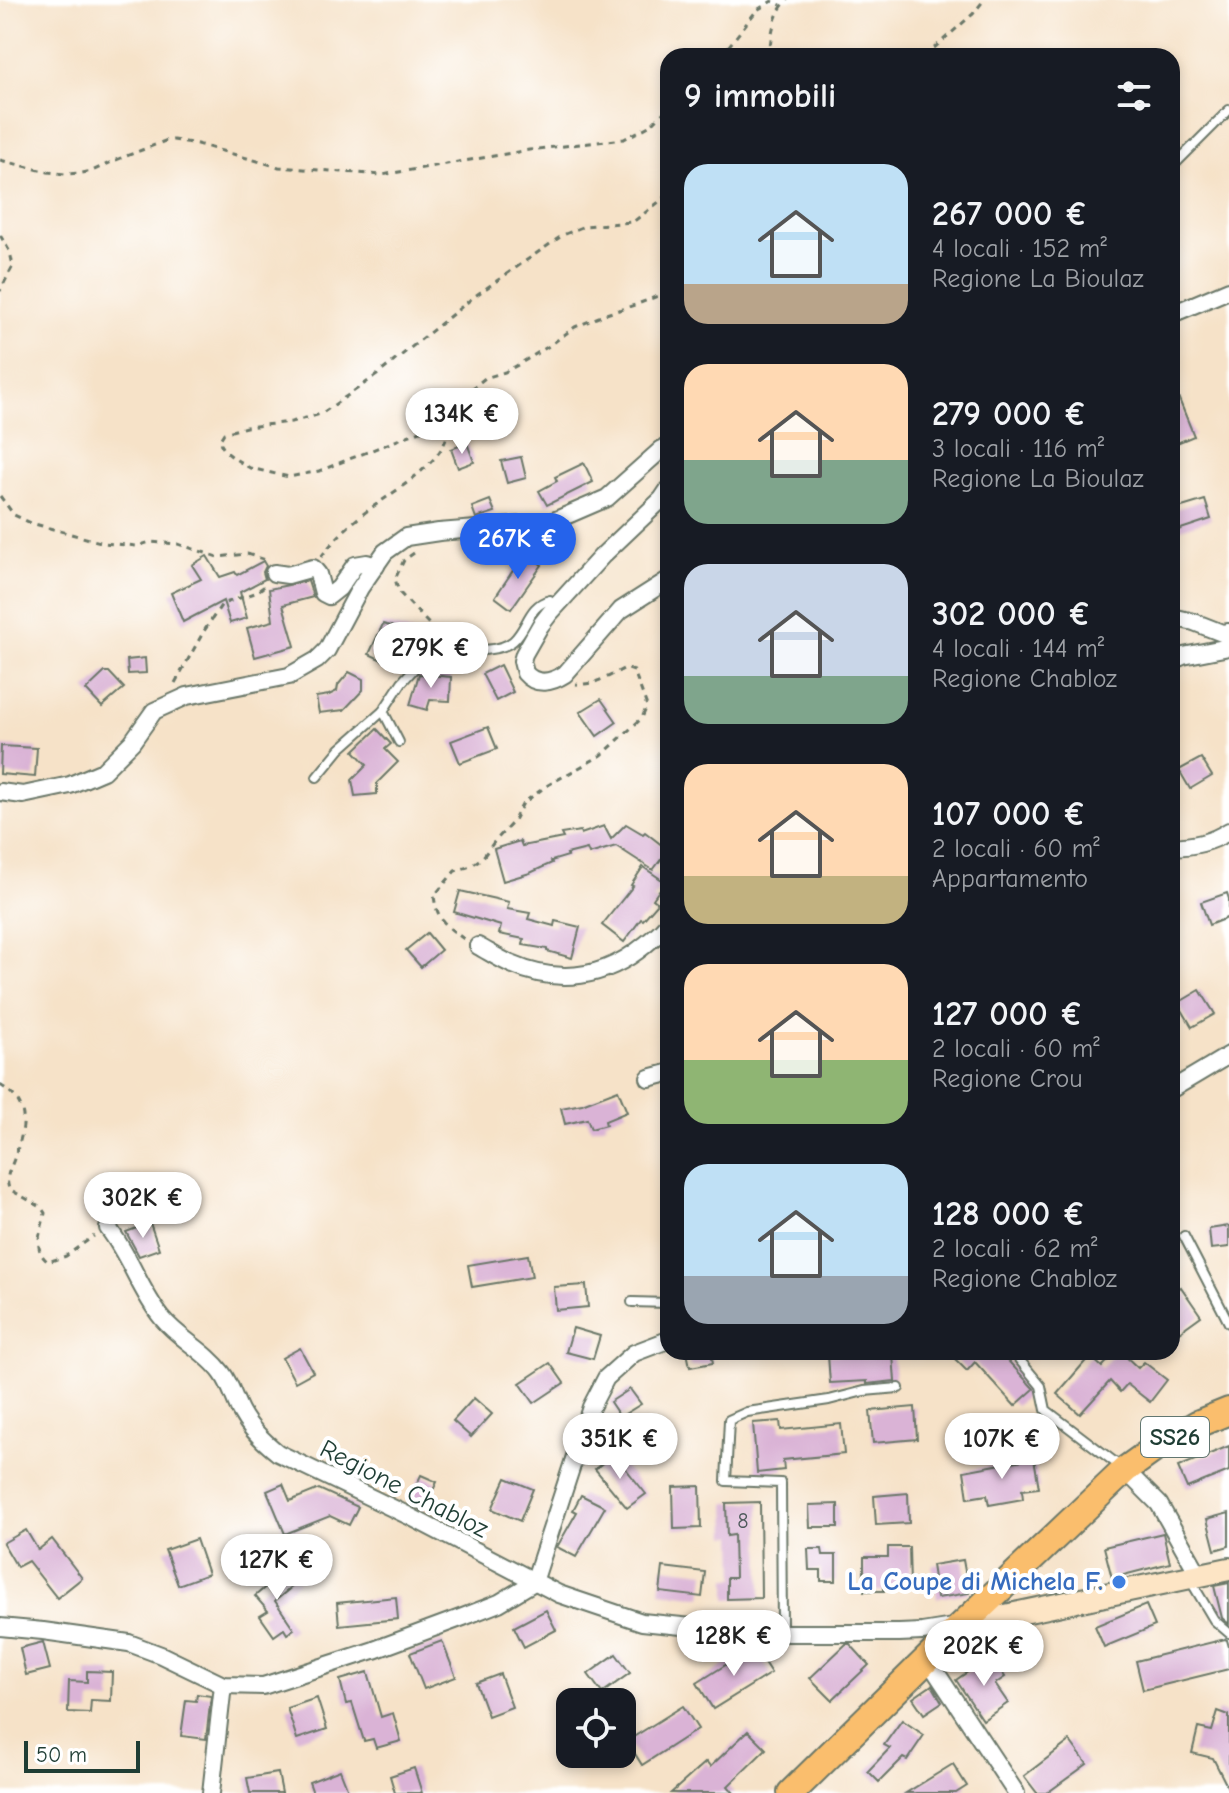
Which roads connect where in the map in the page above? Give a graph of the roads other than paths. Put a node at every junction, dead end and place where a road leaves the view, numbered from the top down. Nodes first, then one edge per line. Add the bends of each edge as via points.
1 (1229, 110) edge
2 (1180, 159) edge
3 (1229, 290) edge
4 (1180, 311) edge
5 (660, 451) edge
6 (660, 501) edge
7 (376, 566) junction
8 (274, 573) road end
9 (660, 585) edge
10 (556, 605) junction
11 (1180, 619) edge
12 (1229, 632) edge
13 (1229, 647) edge
14 (1180, 657) edge
15 (383, 711) junction
16 (399, 742) dead end
17 (317, 777) dead end
18 (0, 792) edge
19 (1229, 831) edge
20 (1180, 847) edge
21 (660, 930) edge
22 (478, 946) road end
23 (1229, 1055) edge
24 (660, 1075) edge
25 (649, 1078) dead end
26 (1180, 1084) edge
27 (108, 1228) road end
28 (1184, 1236) dead end
29 (632, 1302) dead end
30 (660, 1303) edge
31 (1229, 1323) edge
32 (660, 1343) edge
33 (1020, 1360) edge
34 (899, 1388) dead end
35 (1229, 1411) edge
36 (1125, 1470) junction
37 (1229, 1569) edge
38 (1194, 1576) junction
39 (534, 1582) junction
40 (962, 1625) junction
41 (0, 1627) edge
42 (782, 1632) junction
43 (1229, 1633) edge
44 (928, 1660) junction
45 (223, 1685) junction
46 (211, 1793) edge
47 (791, 1793) edge
48 (1016, 1793) edge

1 - 2 lane
3 - 4 street
5 - 7 street via 607,498 549,523 406,537
6 - 10 street
7 - 8 street via 355,565 329,596 313,568
7 - 18 street via 317,660 289,676 187,696 154,711 103,771 70,785 23,795
9 - 10 street via 621,610 565,674 541,682 529,678 522,667 524,654
10 - 15 lane via 544,601 514,640 499,648 432,649
11 - 12 street
13 - 14 street
15 - 16 lane
15 - 17 lane
19 - 20 street via 1216,840
21 - 22 street via 630,957 574,976 522,968
23 - 26 street
24 - 25 street
27 - 39 street, Regione Chabloz via 164,1321 221,1372 262,1440 278,1453
28 - 31 lane
29 - 30 lane
32 - 39 street via 634,1353 606,1378 591,1407
33 - 36 lane via 1041,1386 1046,1410
34 - 42 lane via 747,1412 729,1420 726,1481 781,1483
35 - 36 main road, SS26 via 1184,1431
36 - 38 street via 1159,1504
36 - 40 main road, SS26
37 - 38 street
38 - 40 street
38 - 43 lane via 1214,1620
39 - 42 street, Regione Chabloz via 642,1622
39 - 45 street via 499,1603 360,1654 263,1686
40 - 42 street, Regione Chabloz via 911,1632
40 - 44 main road, SS26
41 - 45 street via 129,1643
44 - 47 main road, SS26
44 - 48 street
45 - 46 street

